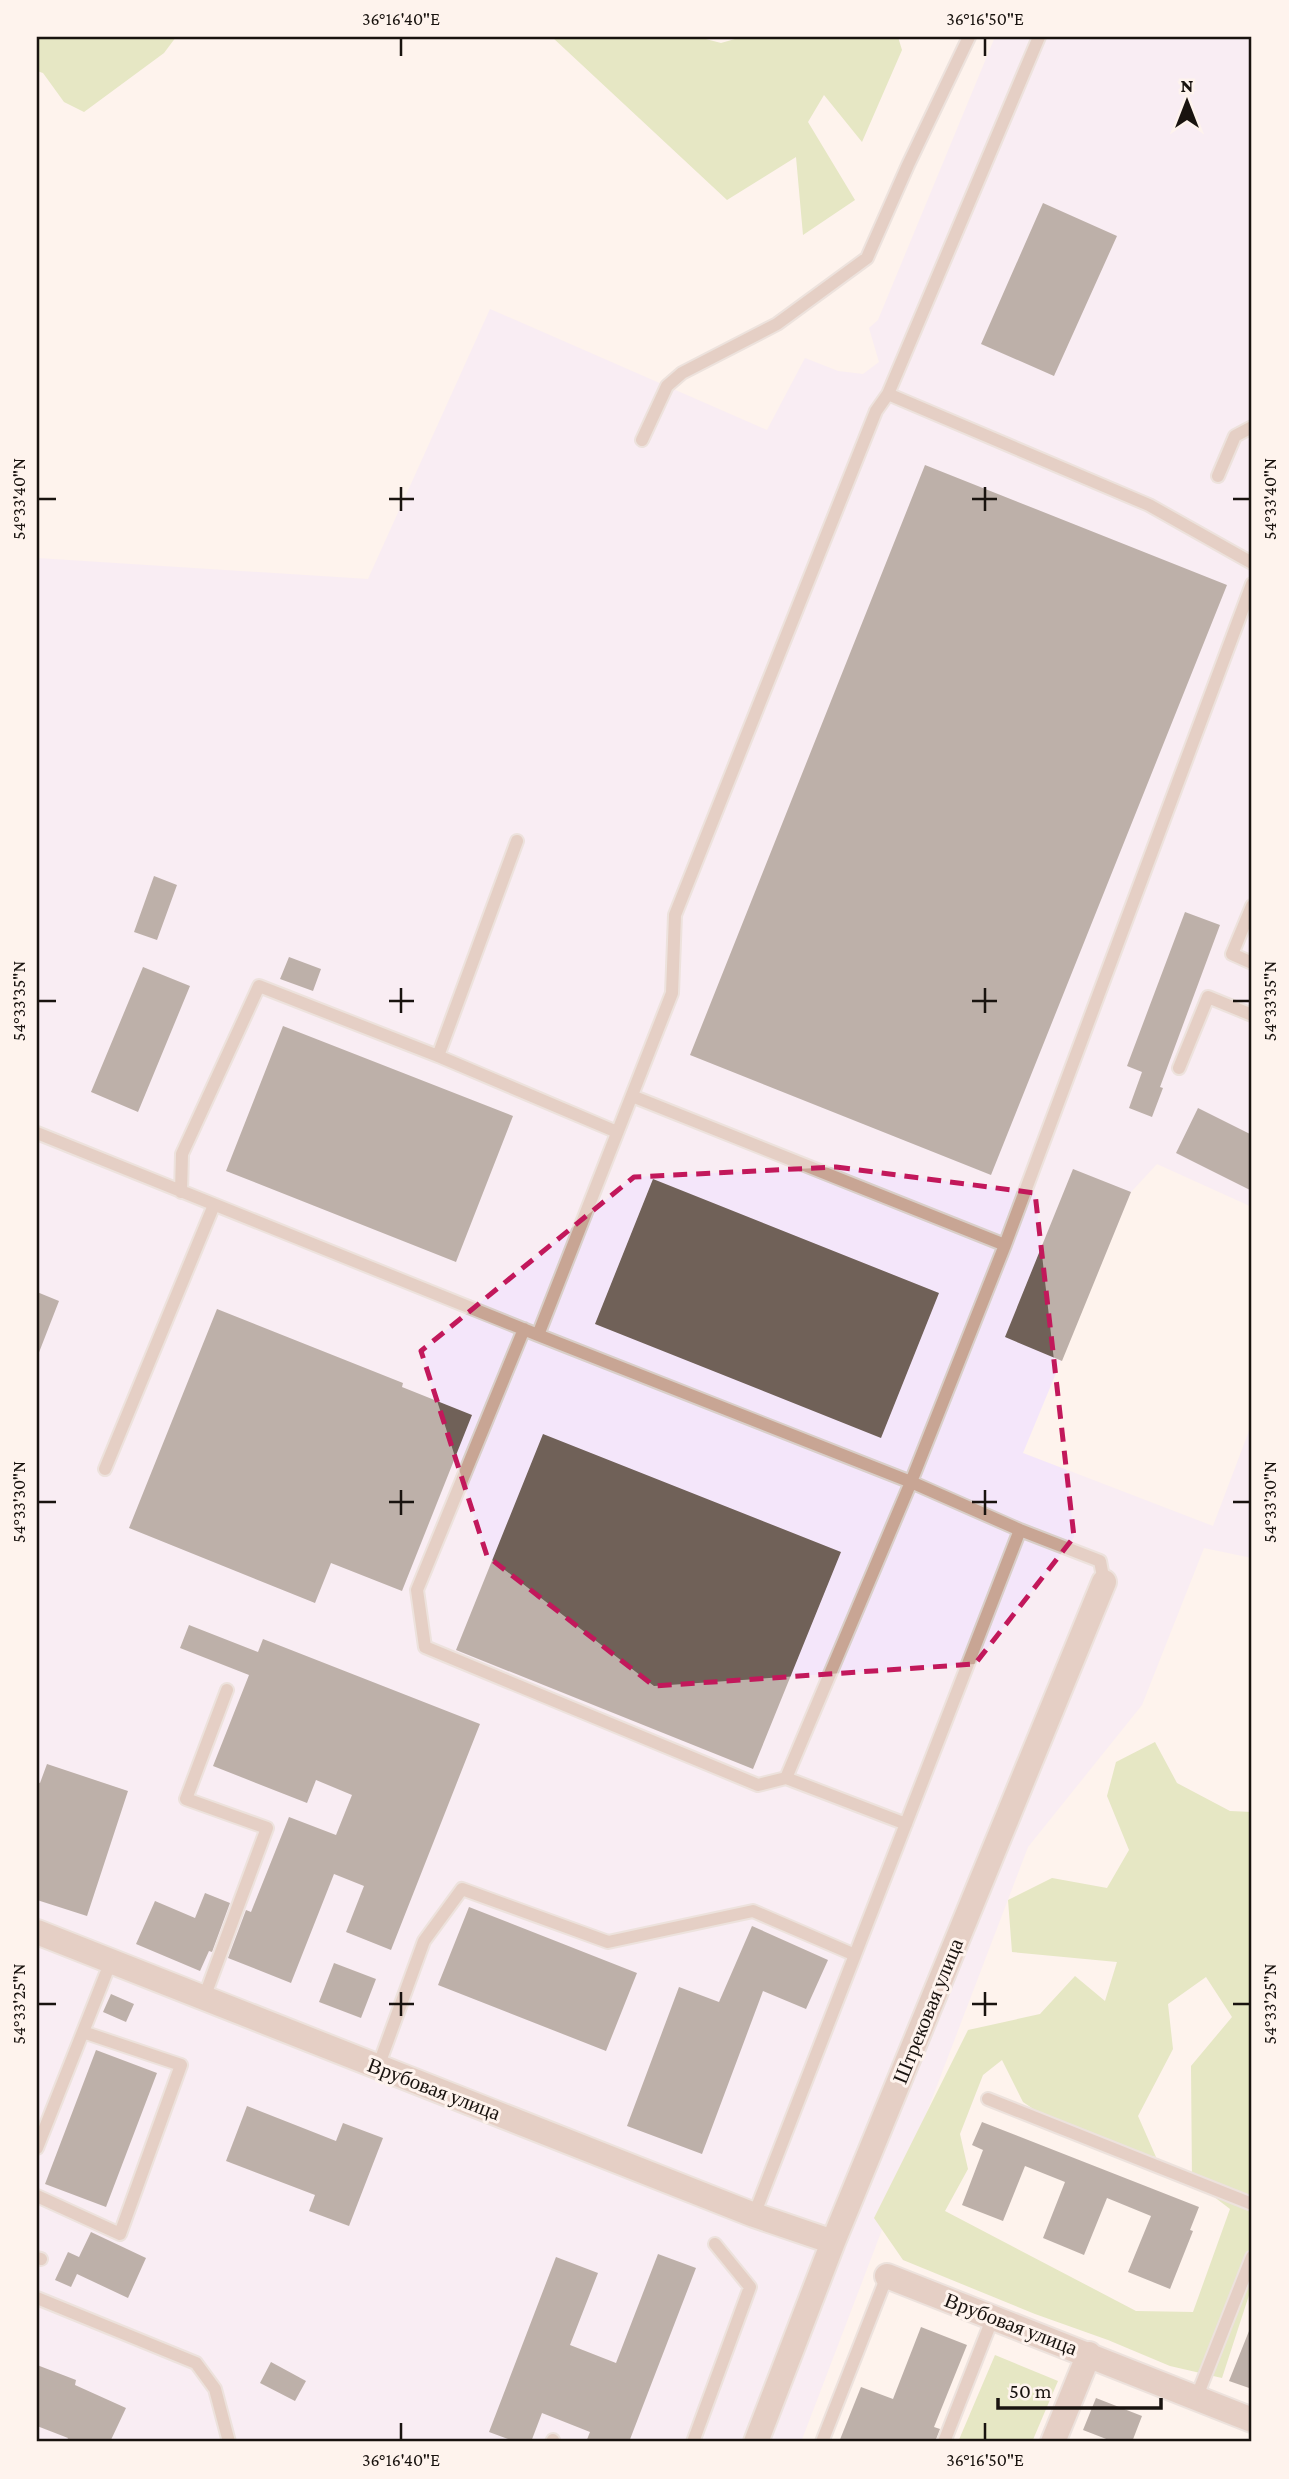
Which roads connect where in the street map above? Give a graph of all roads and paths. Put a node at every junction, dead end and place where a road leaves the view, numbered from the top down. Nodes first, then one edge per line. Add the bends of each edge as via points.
1 (969, 37) edge
2 (1040, 37) edge
3 (888, 394) junction
4 (1252, 427) edge
5 (642, 440) dead end
6 (1218, 476) dead end
7 (1252, 563) edge
8 (1252, 584) edge
9 (517, 841) dead end
10 (1252, 906) edge
11 (1252, 963) edge
12 (1252, 1015) edge
13 (438, 1056) junction
14 (1179, 1068) dead end
15 (632, 1096) junction
16 (617, 1132) junction
17 (37, 1133) edge
18 (181, 1192) junction
19 (214, 1205) junction
20 (1005, 1245) junction
21 (524, 1329) junction
22 (538, 1335) junction
23 (106, 1469) dead end
24 (911, 1482) junction
25 (1020, 1530) junction
26 (1104, 1582) joint
27 (227, 1690) dead end
28 (786, 1778) junction
29 (906, 1824) junction
30 (37, 1932) edge
31 (855, 1955) junction
32 (111, 1961) junction
33 (204, 1998) junction
34 (83, 2032) junction
35 (378, 2067) junction
36 (988, 2099) dead end
37 (37, 2148) edge
38 (37, 2196) edge
39 (1252, 2204) edge
40 (754, 2215) junction
41 (834, 2242) junction
42 (715, 2244) dead end
43 (1252, 2257) edge
44 (887, 2276) joint
45 (37, 2298) edge
46 (993, 2317) junction
47 (1089, 2354) junction
48 (1197, 2396) junction
49 (1252, 2420) edge
50 (229, 2442) edge
51 (692, 2442) edge
52 (756, 2442) edge
53 (822, 2442) edge
54 (944, 2442) edge
55 (1053, 2442) edge

1 - 5 lane via 867,258 777,324 682,373 667,386
2 - 3 lane
3 - 7 lane via 1149,505
3 - 15 lane via 876,411 675,915 672,993
4 - 6 lane via 1235,436
8 - 20 lane
9 - 13 lane
10 - 11 lane via 1232,954
12 - 14 lane via 1208,997
13 - 16 lane
13 - 18 lane via 259,986 182,1154
15 - 16 lane
15 - 20 lane
16 - 22 lane
17 - 18 lane
18 - 19 lane
19 - 21 lane
19 - 23 lane
20 - 24 lane
21 - 22 lane
21 - 28 lane via 418,1590 425,1647 758,1785
22 - 24 lane
24 - 25 lane
24 - 28 lane
25 - 26 lane via 1100,1562
25 - 29 lane
26 - 41 street, Штрековая улица
27 - 33 lane via 186,1799 267,1828
28 - 29 lane
29 - 31 lane
30 - 32 street, Врубовая улица
31 - 35 lane via 753,1911 608,1942 462,1889 424,1941
31 - 40 lane
32 - 33 street, Врубовая улица
32 - 34 lane
33 - 35 street, Врубовая улица
34 - 37 lane
34 - 38 lane via 181,2066 120,2234
35 - 40 street, Врубовая улица
36 - 39 lane
40 - 41 street, Врубовая улица
41 - 52 street, Штрековая улица
42 - 51 lane via 750,2287
43 - 48 lane
44 - 46 street, Врубовая улица
44 - 53 lane
45 - 50 lane via 195,2363 215,2389
46 - 47 street, Врубовая улица
46 - 54 lane
47 - 48 street, Врубовая улица
47 - 55 street
48 - 49 street, Врубовая улица

